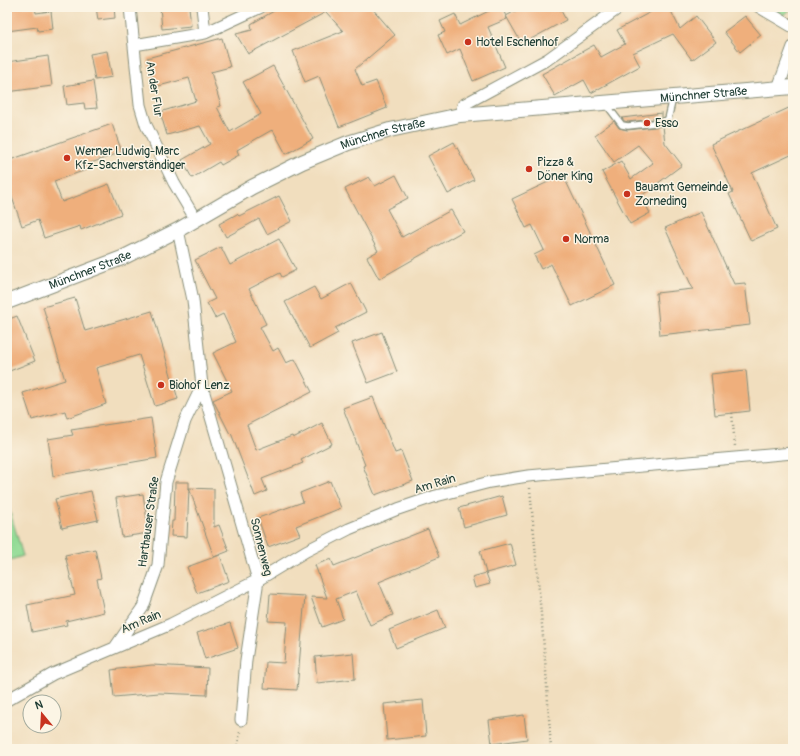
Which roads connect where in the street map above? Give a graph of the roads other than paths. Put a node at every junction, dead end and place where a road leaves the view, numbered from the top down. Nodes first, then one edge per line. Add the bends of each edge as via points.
1 (130, 7) edge
2 (202, 7) edge
3 (261, 7) edge
4 (620, 7) edge
5 (759, 7) edge
6 (793, 27) edge
7 (205, 33) junction
8 (134, 45) junction
9 (793, 47) edge
10 (793, 87) edge
11 (778, 88) junction
12 (674, 98) junction
13 (606, 104) junction
14 (460, 115) junction
15 (196, 220) junction
16 (178, 230) junction
17 (7, 302) edge
18 (202, 386) junction
19 (793, 453) edge
20 (258, 580) junction
21 (115, 647) junction
22 (7, 700) edge
23 (242, 720) road end

1 - 8 street, An der Flur
2 - 7 street
3 - 7 street
4 - 14 street via 548,59 463,105
5 - 6 street
7 - 8 street
8 - 15 street, An der Flur via 140,105 146,126 174,183
9 - 11 street
10 - 11 street, Münchner Straße
11 - 12 street, Münchner Straße
12 - 13 street, Münchner Straße
12 - 13 lane via 668,119 663,122 628,126 622,125
13 - 14 street, Münchner Straße
14 - 15 street, Münchner Straße via 390,130 333,149 252,187
15 - 16 street, Münchner Straße
16 - 17 street, Münchner Straße via 122,258
16 - 18 street via 193,300
18 - 20 street, Sonnenweg
18 - 21 street, Harthauser Straße via 185,421 166,482 158,565 143,607
19 - 20 street, Am Rain via 528,476 490,482 398,509 349,529
20 - 21 street, Am Rain via 171,624
20 - 23 street, Sonnenweg via 246,660
21 - 22 street via 53,674

